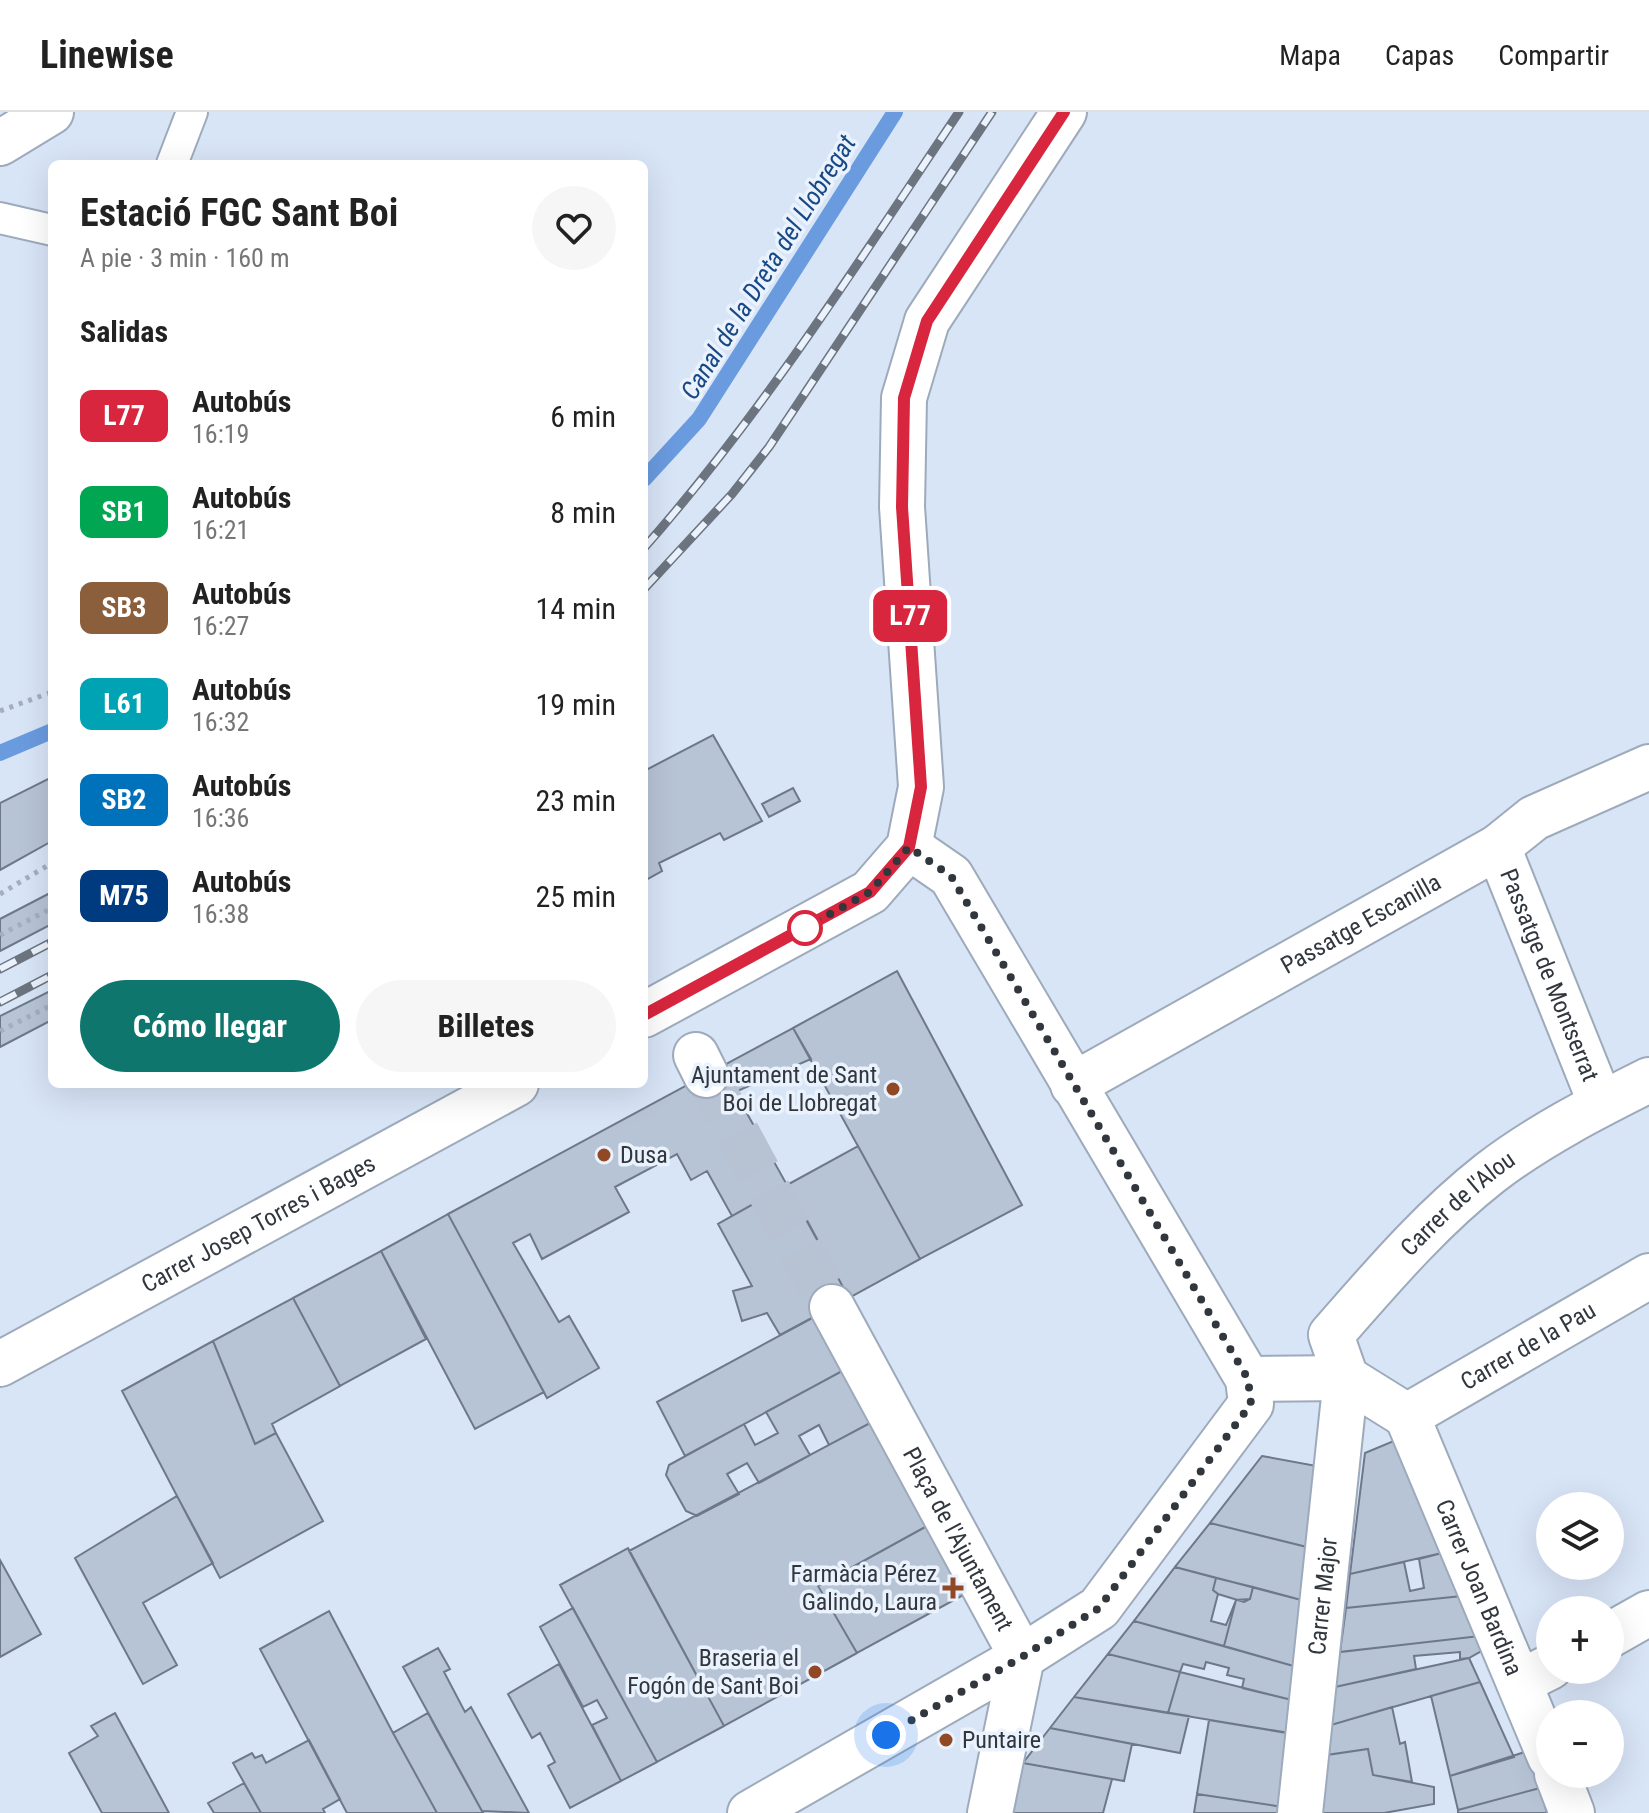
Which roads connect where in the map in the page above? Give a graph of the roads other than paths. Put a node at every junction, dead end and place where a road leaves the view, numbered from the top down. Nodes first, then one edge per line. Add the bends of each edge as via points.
1 (51, 112) edge
2 (192, 112) edge
3 (1064, 112) edge
4 (0, 143) edge
5 (174, 160) edge
6 (0, 218) edge
7 (48, 229) edge
8 (1649, 767) edge
9 (909, 847) junction
10 (1498, 847) junction
11 (648, 1013) edge
12 (1649, 1080) edge
13 (1073, 1085) junction
14 (509, 1088) edge
15 (1601, 1104) junction
16 (1649, 1276) edge
17 (832, 1307) tunnel mouth
18 (0, 1364) edge
19 (1346, 1378) junction
20 (1248, 1379) junction
21 (1407, 1416) junction
22 (1649, 1613) edge
23 (1624, 1627) edge
24 (1022, 1657) junction
25 (1535, 1674) edge
26 (1540, 1700) edge
27 (1562, 1788) edge
28 (750, 1813) edge
29 (990, 1813) edge
30 (1300, 1813) edge
31 (1572, 1813) edge

1 - 4 street
2 - 5 lane
3 - 9 street via 927,321 904,398 902,507 921,787
6 - 7 lane
8 - 10 street, Passatge Escanilla via 1534,818
9 - 11 street via 870,892
9 - 13 street via 951,876
10 - 13 street, Passatge Escanilla
10 - 15 street, Passatge de Montserrat
12 - 15 street, Carrer de l'Alou
13 - 20 street
14 - 18 street, Carrer Josep Torres i Bages
15 - 19 street, Carrer de l'Alou via 1491,1173 1426,1229 1331,1335
16 - 21 street, Carrer de la Pau
17 - 24 street, Plaça de l'Ajuntament
19 - 20 street
19 - 21 street
19 - 30 street, Carrer Major
20 - 24 street, Plaça de l'Ajuntament via 1251,1404 1099,1608
21 - 25 street, Carrer Joan Bardina
22 - 23 street
24 - 28 street
24 - 29 street
25 - 26 street, Carrer Joan Bardina
27 - 31 street

